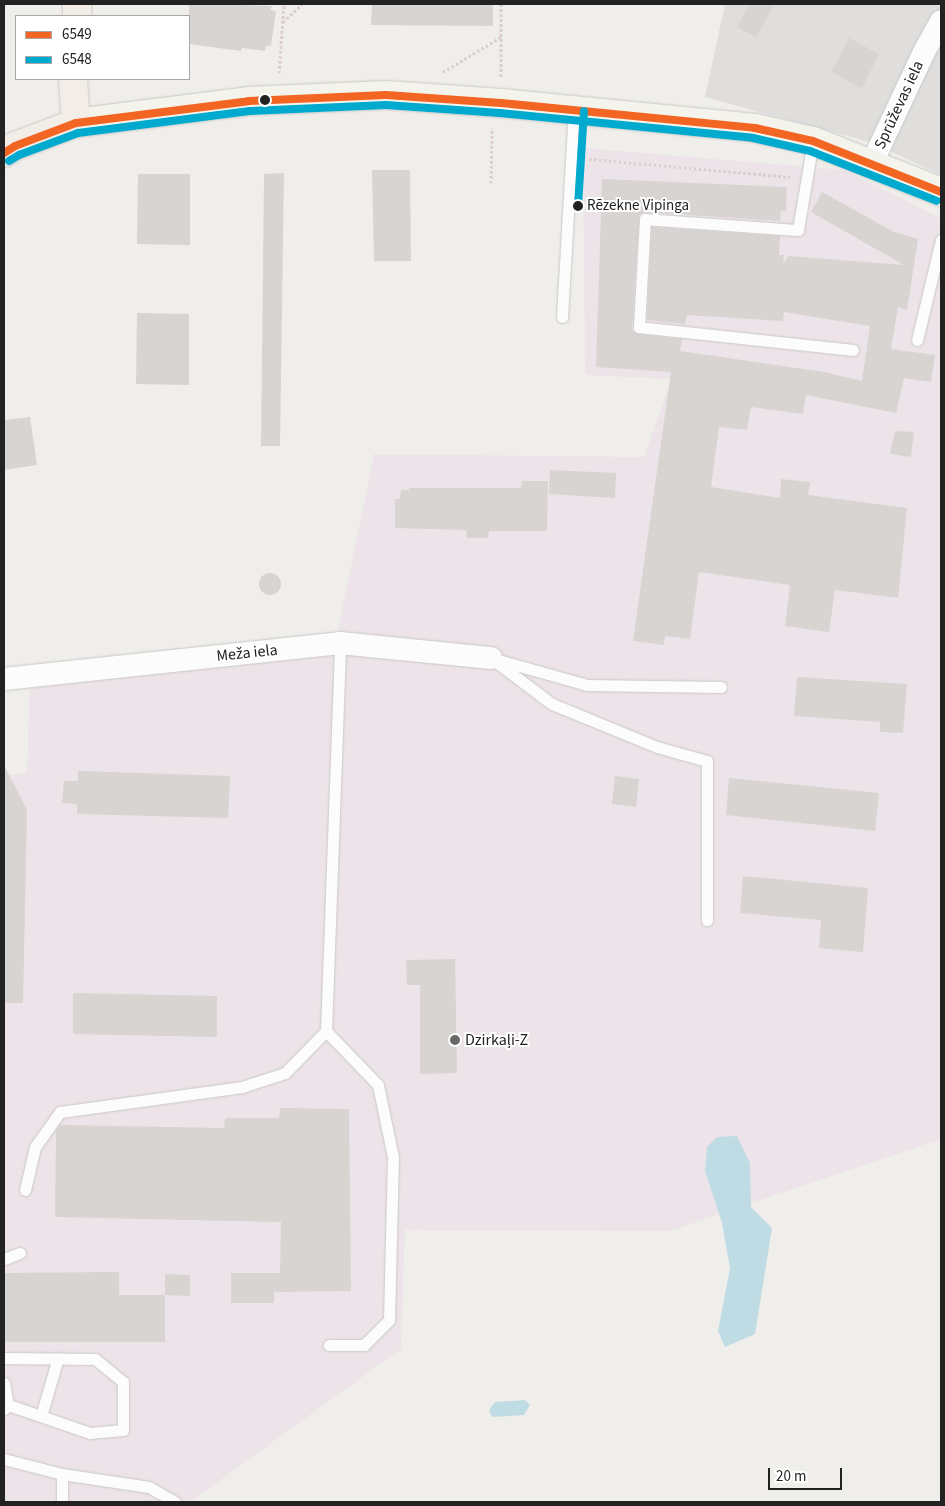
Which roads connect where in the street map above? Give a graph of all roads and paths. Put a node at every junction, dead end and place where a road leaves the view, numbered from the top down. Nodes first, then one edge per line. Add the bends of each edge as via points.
1 (284, 4) edge
2 (302, 4) edge
3 (501, 4) edge
4 (941, 21) edge
5 (283, 22) junction
6 (501, 37) junction
7 (279, 73) dead end
8 (440, 74) dead end
9 (73, 80) edge
10 (497, 103) junction
11 (574, 110) junction
12 (76, 123) junction
13 (813, 141) junction
14 (4, 153) edge
15 (571, 158) junction
16 (872, 163) junction
17 (806, 179) junction
18 (491, 183) dead end
19 (941, 192) edge
20 (941, 240) edge
21 (562, 317) dead end
22 (917, 340) dead end
23 (853, 350) dead end
24 (340, 643) junction
25 (491, 658) junction
26 (4, 679) edge
27 (722, 687) dead end
28 (707, 920) dead end
29 (326, 1031) junction
30 (25, 1190) dead end
31 (20, 1253) dead end
32 (4, 1259) edge
33 (329, 1345) dead end
34 (4, 1358) edge
35 (58, 1358) junction
36 (4, 1383) edge
37 (6, 1407) edge
38 (41, 1416) junction
39 (4, 1459) edge
40 (62, 1474) junction
41 (62, 1502) edge
42 (174, 1502) edge

1 - 5 path
2 - 5 path
3 - 6 path
4 - 16 street, Sprūževas iela
5 - 7 path
6 - 8 path
6 - 10 path
9 - 12 main road
10 - 11 main road
10 - 12 main road via 386,95 249,101
10 - 18 path
11 - 13 main road via 755,128
11 - 15 lane
12 - 14 main road
13 - 16 main road
13 - 17 lane
15 - 17 path
15 - 21 lane
16 - 19 main road
17 - 23 lane via 798,230 645,219 639,327
20 - 22 lane
24 - 25 street, Meža iela
24 - 26 street, Meža iela
24 - 29 lane
25 - 27 lane via 587,685
25 - 28 lane via 552,704 657,747 707,761
29 - 30 lane via 285,1073 242,1087 60,1112 35,1147
29 - 33 lane via 378,1085 393,1157 389,1320 364,1345
31 - 32 lane
34 - 35 lane
35 - 38 lane
35 - 38 lane via 95,1358 123,1382 123,1430 90,1433
36 - 37 lane
37 - 38 lane
39 - 40 lane
40 - 41 lane
40 - 42 lane via 150,1487

